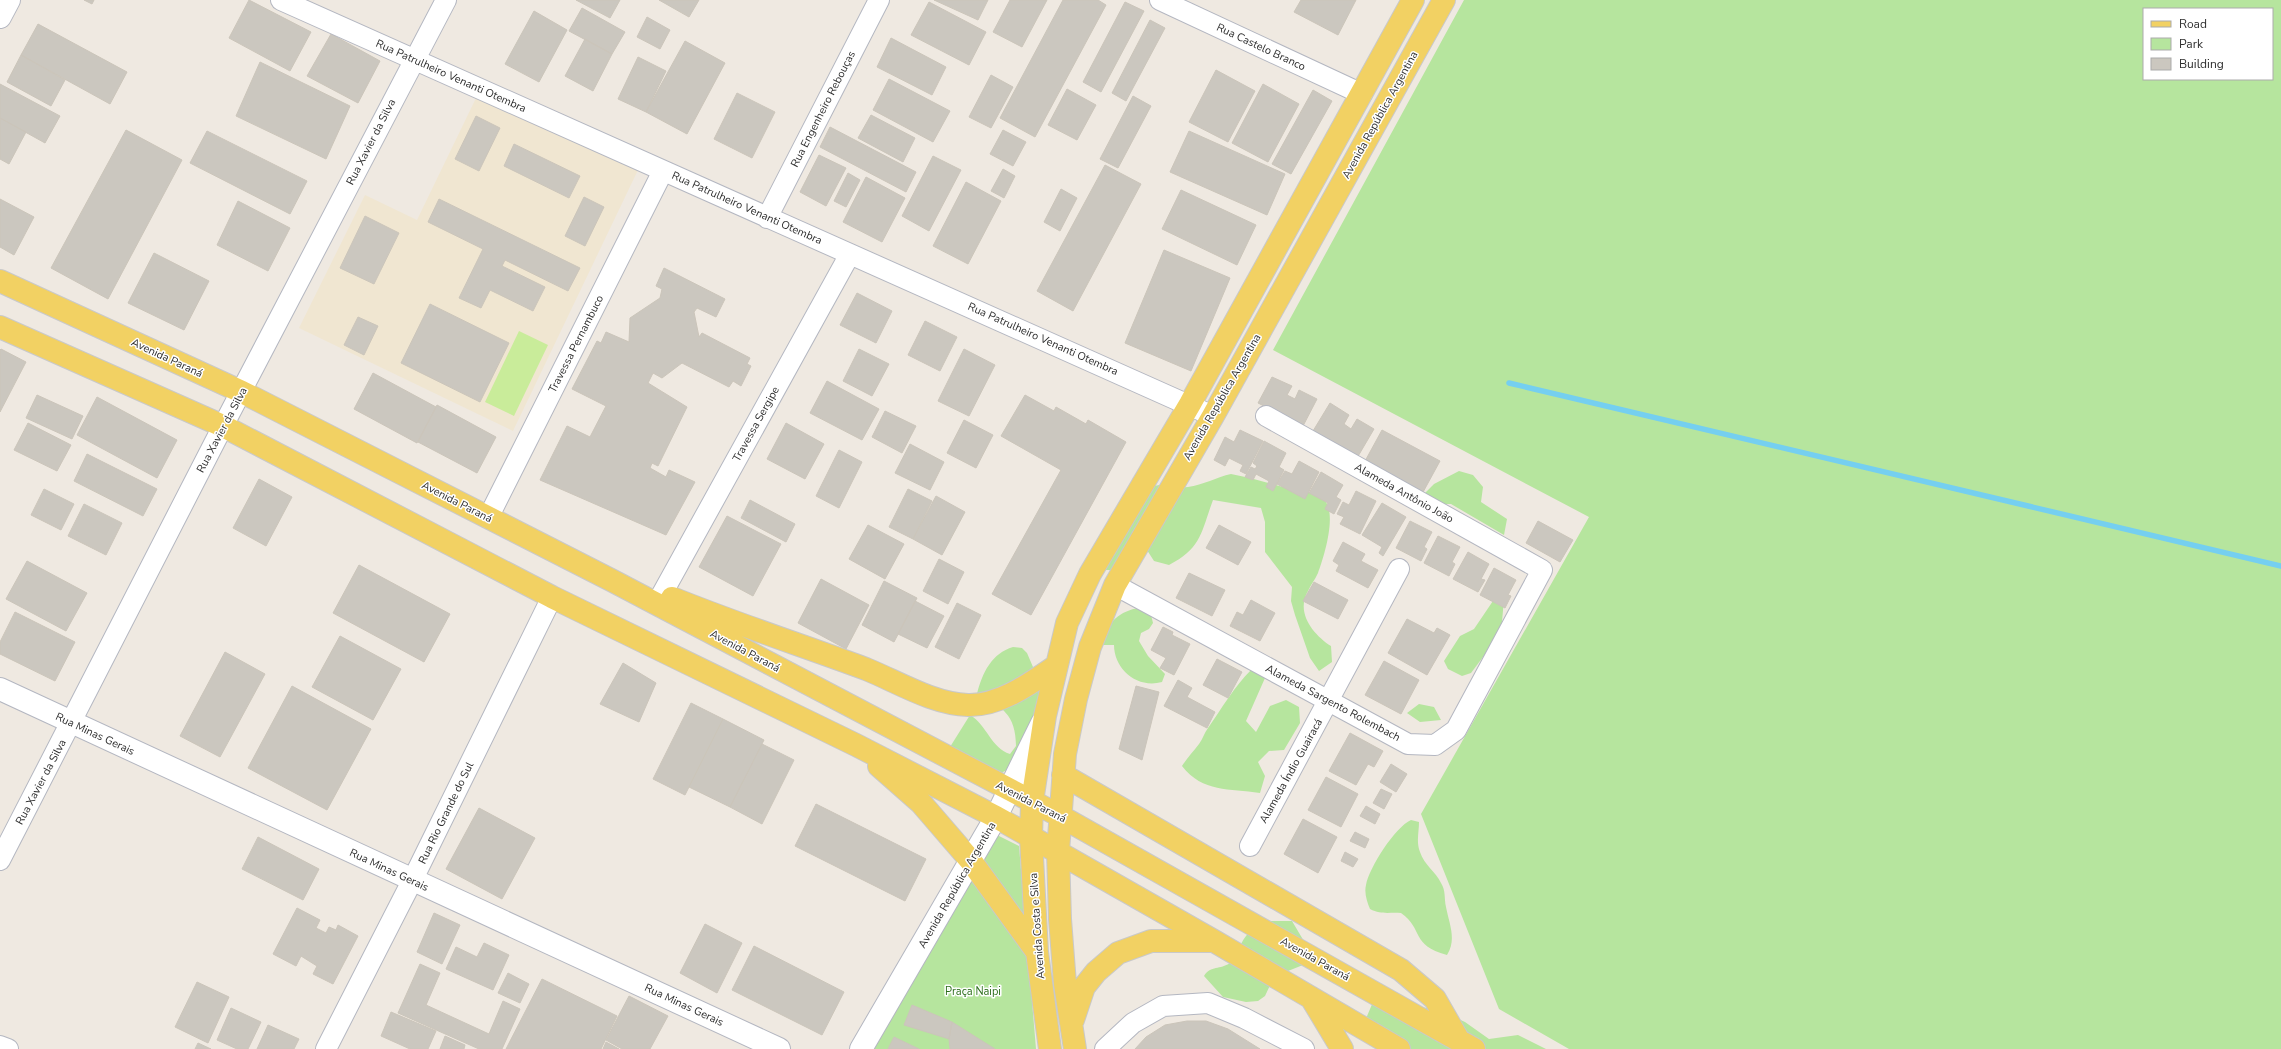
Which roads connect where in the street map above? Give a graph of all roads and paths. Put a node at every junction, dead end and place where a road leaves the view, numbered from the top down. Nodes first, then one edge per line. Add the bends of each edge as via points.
1 (9, 0) edge
2 (281, 0) edge
3 (446, 0) edge
4 (879, 0) edge
5 (1160, 0) edge
6 (1413, 0) edge
7 (1444, 0) edge
8 (0, 17) edge
9 (414, 59) junction
10 (1362, 94) junction
11 (663, 171) junction
12 (768, 218) junction
13 (850, 254) junction
14 (0, 281) edge
15 (0, 327) edge
16 (242, 392) junction
17 (1190, 404) junction
18 (1213, 416) junction
19 (1266, 416) dead end
20 (223, 426) junction
21 (488, 518) junction
22 (1399, 569) dead end
23 (1542, 570) joint
24 (613, 581) junction
25 (1115, 585) junction
26 (662, 594) junction
27 (552, 597) junction
28 (1056, 666) junction
29 (0, 689) edge
30 (1329, 702) junction
31 (1045, 716) junction
32 (72, 723) junction
33 (856, 745) junction
34 (1063, 775) junction
35 (1009, 790) junction
36 (1032, 802) junction
37 (1060, 816) junction
38 (996, 818) junction
39 (1031, 838) junction
40 (1250, 846) dead end
41 (1058, 852) junction
42 (0, 860) edge
43 (971, 861) junction
44 (412, 881) junction
45 (1214, 941) junction
46 (1037, 952) junction
47 (1310, 996) junction
48 (1072, 1027) junction
49 (1466, 1044) edge
50 (0, 1046) edge
51 (8, 1049) edge
52 (326, 1049) edge
53 (779, 1049) edge
54 (861, 1049) edge
55 (1050, 1049) edge
56 (1075, 1049) edge
57 (1105, 1049) edge
58 (1304, 1049) edge
59 (1342, 1049) edge
60 (1399, 1049) edge

1 - 8 main road
2 - 9 street, Rua Patrulheiro Venanti Otembra
3 - 9 street, Rua Xavier da Silva
4 - 12 street, Rua Engenheiro Rebouças
5 - 10 street, Rua Castelo Branco
6 - 10 main road, Avenida República Argentina
7 - 18 main road, Avenida República Argentina
9 - 11 street, Rua Patrulheiro Venanti Otembra
9 - 16 street, Rua Xavier da Silva
10 - 17 main road, Avenida República Argentina
11 - 12 street, Rua Patrulheiro Venanti Otembra
11 - 21 street, Travessa Pernambuco
12 - 13 street, Rua Patrulheiro Venanti Otembra
13 - 17 street, Rua Patrulheiro Venanti Otembra
13 - 26 street, Travessa Sergipe
14 - 16 main road, Avenida Paraná
15 - 20 main road
16 - 20 street, Rua Xavier da Silva
16 - 21 main road, Avenida Paraná
17 - 18 street, Rua Patrulheiro Venanti Otembra
17 - 28 main road, Avenida República Argentina via 1090,574 1067,623
18 - 25 main road, Avenida República Argentina
19 - 23 street, Alameda Antônio João
20 - 27 main road
20 - 32 street, Rua Xavier da Silva
21 - 24 main road, Avenida Paraná
22 - 30 street, Alameda Índio Guairacá
23 - 30 street, Alameda Sargento Rolembach via 1456,730 1435,745 1408,744
24 - 26 main road
24 - 35 main road, Avenida Paraná
25 - 30 street, Alameda Sargento Rolembach
25 - 34 main road, Avenida República Argentina via 1090,647 1076,699
26 - 28 main road via 714,616 866,669 947,702 970,705 996,699 1021,689
27 - 33 main road
27 - 44 street, Rua Rio Grande do Sul
28 - 31 main road, Avenida República Argentina
29 - 32 main road, Rua Minas Gerais
30 - 40 street, Alameda Índio Guairacá
31 - 35 main road, Avenida República Argentina
31 - 36 main road, Avenida República Argentina
32 - 42 street, Rua Xavier da Silva
32 - 44 main road, Rua Minas Gerais
33 - 38 main road
33 - 43 main road via 921,803
34 - 37 main road, Avenida República Argentina
34 - 49 main road via 1401,970 1435,999
35 - 36 main road, Avenida Paraná
35 - 38 main road, Avenida República Argentina
36 - 37 main road, Avenida Paraná
36 - 39 main road, Avenida Costa e Silva
37 - 41 main road
37 - 49 main road, Avenida Paraná
38 - 39 main road
38 - 43 main road, Avenida República Argentina
39 - 41 main road
39 - 46 main road, Avenida Costa e Silva
41 - 45 main road
41 - 48 main road via 1065,984
43 - 46 main road
43 - 54 main road, Avenida República Argentina
44 - 52 street, Rua Rio Grande do Sul
44 - 53 main road, Rua Minas Gerais
45 - 47 main road
45 - 48 main road via 1150,941 1118,953 1096,972 1084,987
46 - 55 main road, Avenida Costa e Silva
47 - 59 main road
47 - 60 main road
48 - 56 main road
50 - 51 street
57 - 58 street via 1133,1023 1163,1006 1208,1003 1244,1018

